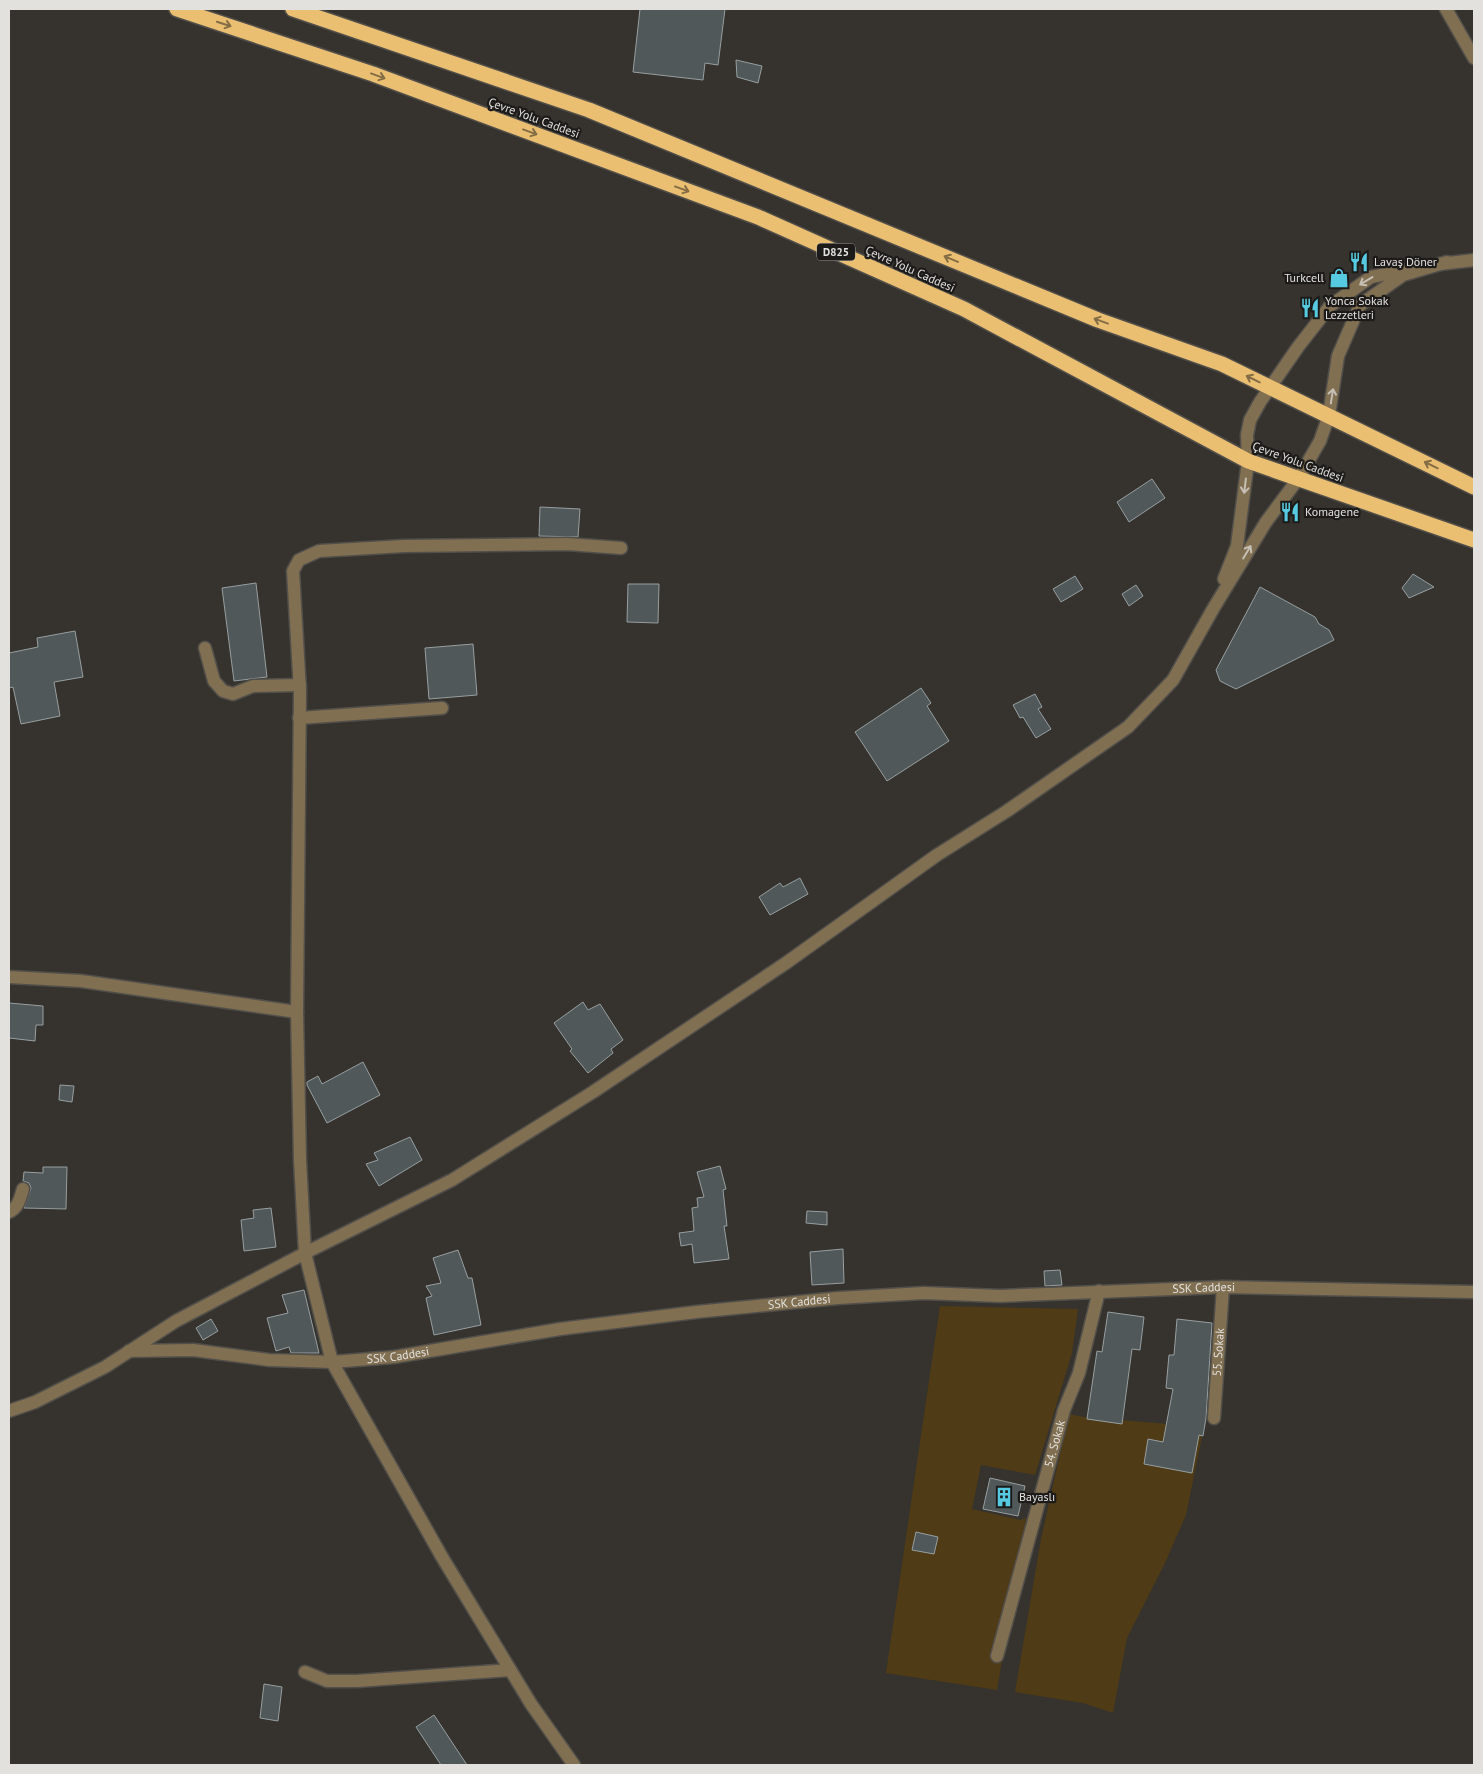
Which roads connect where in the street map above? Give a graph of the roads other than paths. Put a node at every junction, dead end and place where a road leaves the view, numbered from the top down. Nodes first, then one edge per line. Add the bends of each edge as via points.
1 (177, 9) edge
2 (293, 9) edge
3 (1446, 9) edge
4 (1474, 58) edge
5 (1474, 260) edge
6 (1447, 262) junction
7 (1271, 388) junction
8 (1329, 415) junction
9 (1248, 461) junction
10 (1298, 479) junction
11 (1474, 487) edge
12 (1474, 540) edge
13 (621, 548) dead end
14 (1213, 609) junction
15 (205, 648) dead end
16 (300, 685) junction
17 (442, 708) dead end
18 (300, 718) junction
19 (9, 977) edge
20 (297, 1012) junction
21 (23, 1189) dead end
22 (9, 1212) edge
23 (305, 1253) junction
24 (1223, 1287) junction
25 (1099, 1291) junction
26 (1474, 1292) edge
27 (129, 1352) junction
28 (332, 1362) junction
29 (9, 1411) edge
30 (1214, 1418) dead end
31 (997, 1656) dead end
32 (510, 1670) junction
33 (305, 1672) dead end
34 (574, 1765) edge

1 -> 9 highway, Çevre Yolu Caddesi / D825 via 373,74 758,218 964,309
7 -> 2 highway, Çevre Yolu Caddesi via 1222,364 1098,320 588,110
3 - 4 street
5 - 6 street
6 -> 7 street via 1371,277 1330,306
8 -> 6 street via 1338,356 1360,305 1403,275
7 - 8 highway, Çevre Yolu Caddesi
7 - 9 street via 1250,420
8 - 10 street via 1320,441
11 -> 8 highway, Çevre Yolu Caddesi
9 - 10 highway, Çevre Yolu Caddesi / D825
9 -> 14 street via 1237,546
10 - 12 highway, Çevre Yolu Caddesi / D825
14 -> 10 street via 1266,522
13 - 16 street via 548,544 319,551 299,560 293,571
14 - 23 street via 1173,680 1128,727 593,1092 452,1180
15 - 16 street via 214,681 222,691 233,694 253,686
16 - 18 street
17 - 18 street
18 - 20 street
19 - 20 street via 81,981
20 - 23 street
21 - 22 street via 19,1204
23 - 27 street via 176,1321
23 - 28 street
24 - 25 street, SSK Caddesi
24 - 26 street, SSK Caddesi
24 - 30 street, 55. Sokak
25 - 28 street, SSK Caddesi via 1000,1296 924,1293 800,1301 560,1329 394,1357
25 - 31 street, 54. Sokak via 1079,1373 1064,1410
27 - 28 street, SSK Caddesi via 193,1350 269,1360
27 - 29 street via 35,1402
28 - 32 street
32 - 33 street via 357,1681 327,1681
32 - 34 street

